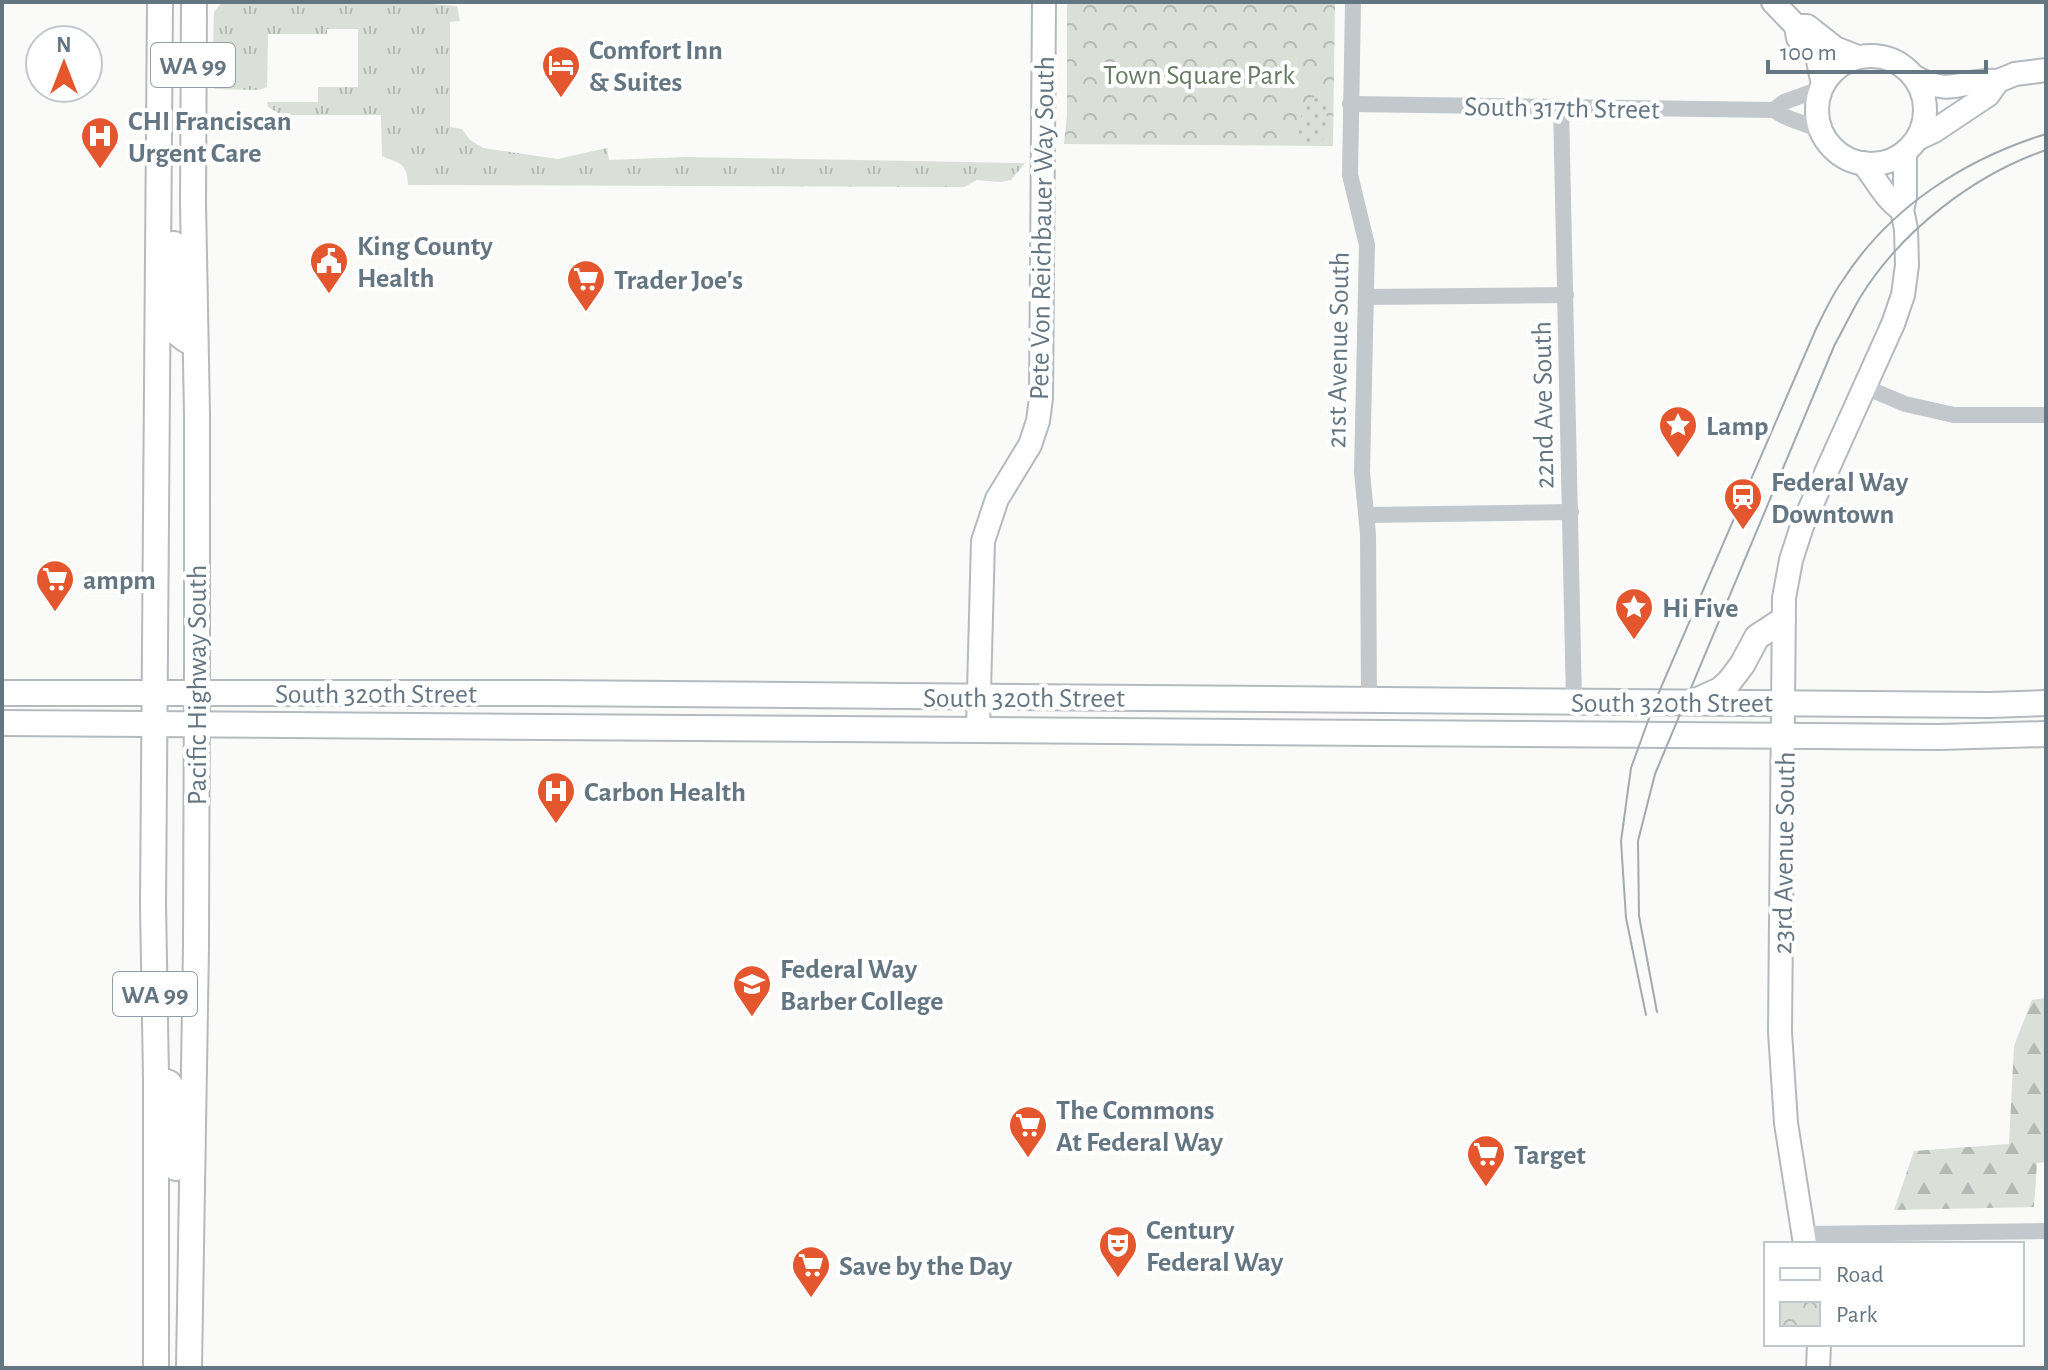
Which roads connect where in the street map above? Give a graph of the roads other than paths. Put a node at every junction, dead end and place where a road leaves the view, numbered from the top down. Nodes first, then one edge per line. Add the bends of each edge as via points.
1 (160, 2) edge
2 (194, 2) edge
3 (1044, 2) edge
4 (1353, 2) edge
5 (1773, 2) edge
6 (1796, 26) junction
7 (1858, 57) junction
8 (2046, 70) edge
9 (1915, 77) junction
10 (1998, 81) junction
11 (1822, 86) junction
12 (1350, 104) junction
13 (1561, 107) junction
14 (1774, 110) junction
15 (1821, 131) junction
16 (1911, 145) junction
17 (160, 159) junction
18 (1863, 163) junction
19 (1902, 210) junction
20 (1566, 295) junction
21 (1366, 297) junction
22 (195, 340) junction
23 (1865, 387) junction
24 (2046, 415) edge
25 (1571, 512) junction
26 (1367, 515) junction
27 (1783, 620) junction
28 (196, 692) junction
29 (2, 693) edge
30 (154, 693) junction
31 (729, 695) junction
32 (979, 697) junction
33 (1369, 700) junction
34 (1539, 702) junction
35 (1574, 702) junction
36 (1692, 703) junction
37 (1783, 703) junction
38 (2046, 703) edge
39 (2, 723) edge
40 (154, 723) junction
41 (196, 723) junction
42 (611, 726) junction
43 (978, 729) junction
44 (1231, 730) junction
45 (1388, 731) junction
46 (2046, 734) edge
47 (1784, 735) junction
48 (156, 1078) junction
49 (2046, 1231) edge
50 (1804, 1239) edge
51 (189, 1288) junction
52 (1819, 1346) edge
53 (156, 1368) edge
54 (189, 1368) edge
55 (1818, 1368) edge

1 - 17 main road, Pacific Highway South / WA 99
2 - 22 main road, Pacific Highway South / WA 99
3 - 32 street, Pete Von Reichbauer Way South via 1041,398 1030,445 997,499 983,541
4 - 12 street, 21st Avenue South
5 - 6 street
6 - 7 street via 1807,26 1835,48
6 - 11 street via 1798,38 1817,56
7 - 9 street via 1879,56 1899,63
7 - 11 street via 1835,68
8 - 10 street
9 - 10 street via 1946,88
9 - 16 street via 1925,114
10 - 16 street via 1988,95
11 - 14 street, South 317th Street
11 - 15 street via 1816,114
12 - 13 street, South 317th Street
12 - 21 street, 21st Avenue South via 1350,175 1367,245
13 - 14 street, South 317th Street
13 - 20 street, 22nd Ave South
14 - 15 street, South 317th Street
15 - 18 street via 1842,156
16 - 18 street via 1892,160
16 - 19 street
17 - 22 main road via 173,228 177,333
17 - 30 main road, Pacific Highway South / WA 99
18 - 19 street
19 - 23 street, 23rd Avenue South via 1908,251 1903,295
20 - 21 street
20 - 25 street, 22nd Ave South
21 - 26 street, 21st Avenue South via 1362,472
22 - 28 main road, Pacific Highway South / WA 99
23 - 24 street via 1946,413
23 - 27 street, 23rd Avenue South via 1796,541
25 - 26 street
25 - 35 street, 22nd Ave South
26 - 33 street, 21st Avenue South
27 - 36 main road via 1757,637 1729,682
27 - 37 street, 23rd Avenue South
28 - 30 main road, South 320th Street
28 - 31 main road, South 320th Street
28 - 41 main road, Pacific Highway South / WA 99
29 - 30 main road, South 320th Street
30 - 40 main road, Pacific Highway South / WA 99
31 - 32 main road, South 320th Street
31 - 42 main road via 686,711 618,710
32 - 33 main road, South 320th Street
32 - 43 street, Pete Von Reichbauer Way South
33 - 34 main road, South 320th Street
33 - 44 main road via 1357,717 1267,717
34 - 35 main road, South 320th Street
34 - 45 main road via 1494,715 1399,715
35 - 36 main road, South 320th Street
36 - 37 main road, South 320th Street
37 - 38 main road, South 320th Street
37 - 47 street, 23rd Avenue South
39 - 40 main road, South 320th Street
40 - 41 main road, South 320th Street
40 - 48 main road, Pacific Highway South / WA 99
41 - 42 main road, South 320th Street
41 - 51 main road, Pacific Highway South / WA 99
42 - 43 main road, South 320th Street
43 - 44 main road, South 320th Street
44 - 45 main road, South 320th Street
45 - 47 main road, South 320th Street
46 - 47 main road, South 320th Street
47 - 50 street, 23rd Avenue South via 1780,1046
48 - 51 main road via 173,1089 178,1253
48 - 53 main road, Pacific Highway South / WA 99
49 - 50 street
51 - 54 main road, Pacific Highway South / WA 99
52 - 55 street

